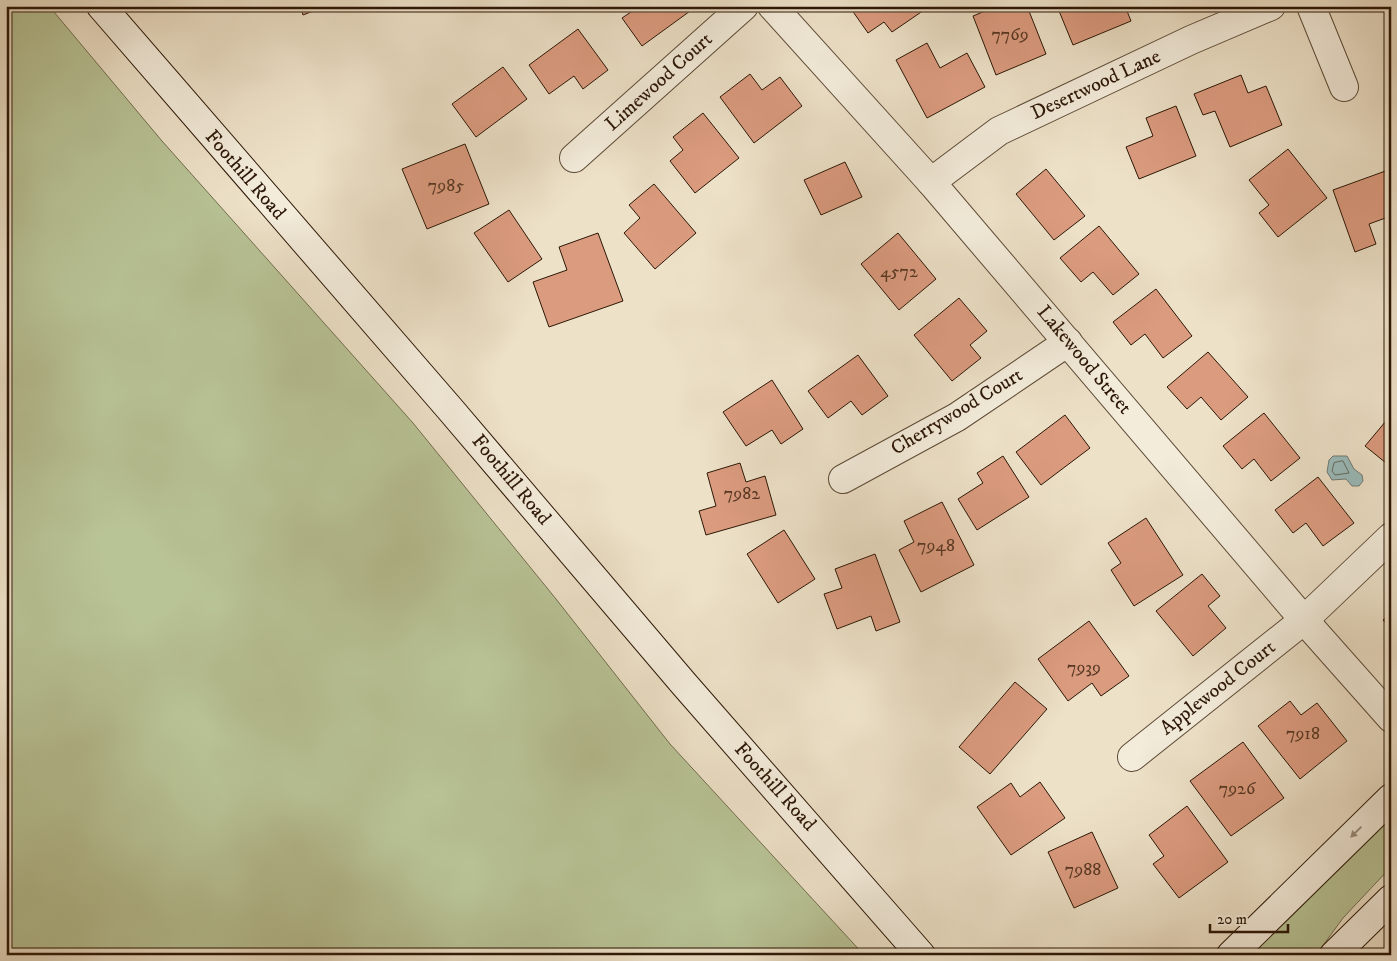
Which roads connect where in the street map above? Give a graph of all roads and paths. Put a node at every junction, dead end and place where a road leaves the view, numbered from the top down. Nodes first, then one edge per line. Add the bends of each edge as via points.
1 (101, 6) edge
2 (744, 6) edge
3 (772, 6) edge
4 (1271, 6) edge
5 (1311, 6) edge
6 (1344, 86) dead end
7 (574, 158) dead end
8 (931, 182) junction
9 (1068, 342) junction
10 (843, 478) dead end
11 (1391, 537) edge
12 (1304, 620) junction
13 (1391, 718) edge
14 (1132, 756) dead end
15 (1391, 798) edge
16 (1391, 899) edge
17 (921, 955) edge
18 (1231, 955) edge
19 (1334, 955) edge

1 - 17 street, Foothill Road
2 - 7 street, Limewood Court
3 - 8 street, Lakewood Street
4 - 8 street, Desertwood Lane via 1191,40 999,132
5 - 6 street
8 - 9 street, Lakewood Street
9 - 10 street, Cherrywood Court via 957,417
9 - 12 street, Lakewood Street
11 - 12 street, Applewood Court
12 - 13 street, Lakewood Street
12 - 14 street, Applewood Court
15 -> 18 street
16 - 19 street

